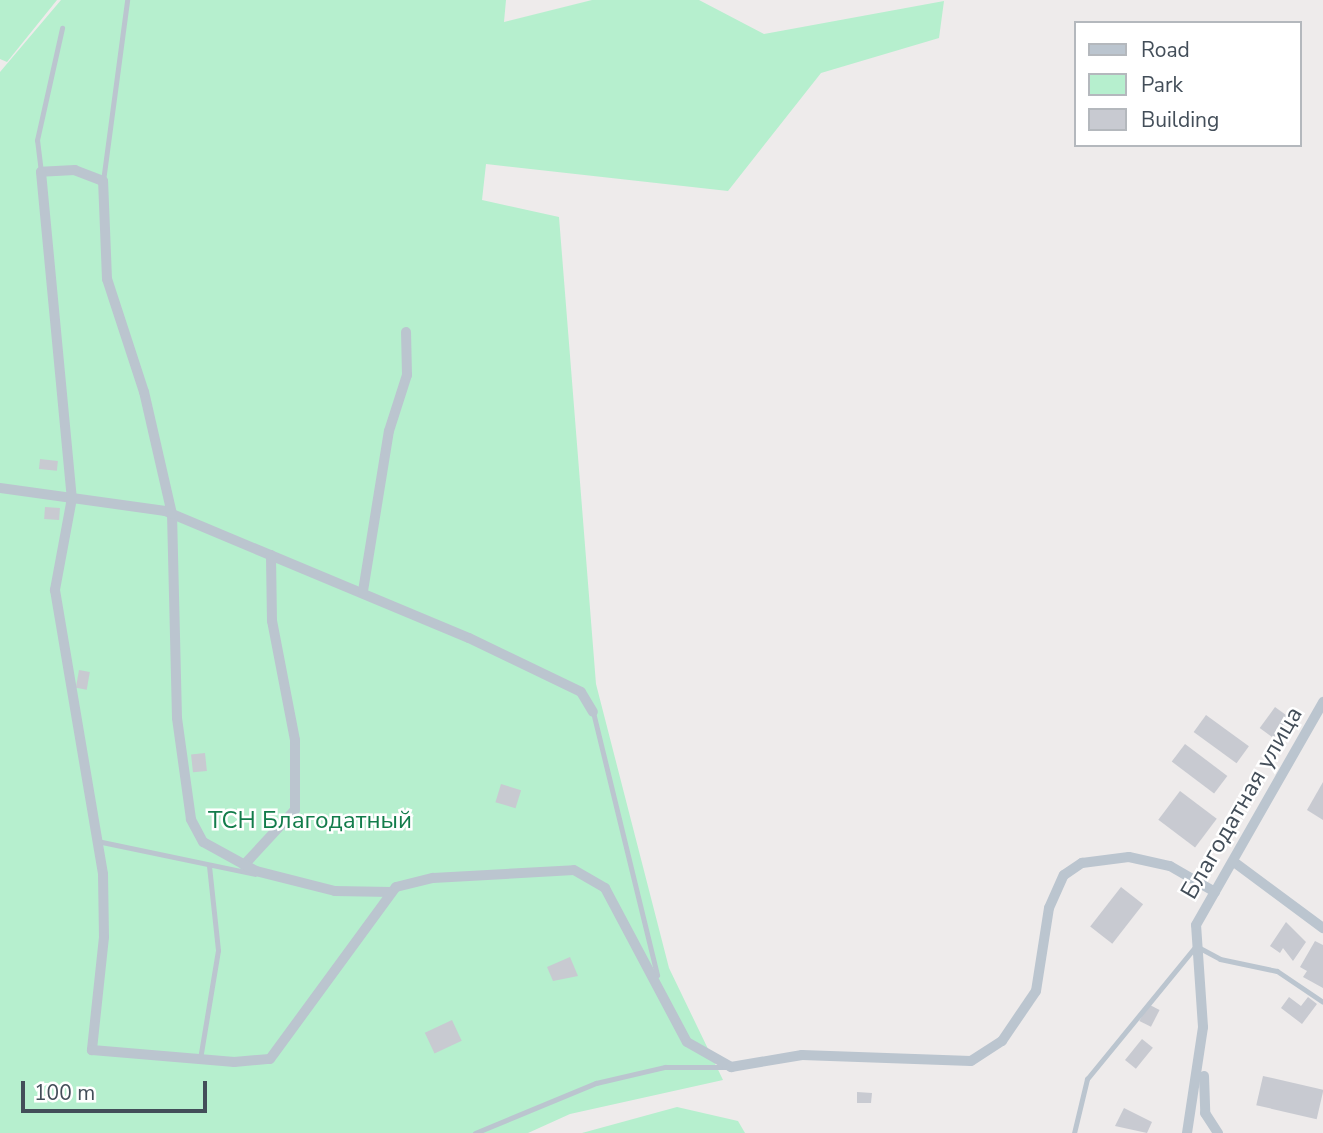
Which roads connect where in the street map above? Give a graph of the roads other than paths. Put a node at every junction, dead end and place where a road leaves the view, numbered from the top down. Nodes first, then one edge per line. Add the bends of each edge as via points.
1 (127, 0) edge
2 (62, 28) dead end
3 (41, 172) junction
4 (103, 181) junction
5 (406, 332) dead end
6 (0, 488) edge
7 (72, 498) junction
8 (172, 514) junction
9 (271, 555) junction
10 (363, 591) junction
11 (1323, 702) edge
12 (593, 712) joint
13 (96, 841) junction
14 (1234, 862) junction
15 (244, 865) junction
16 (209, 866) junction
17 (268, 874) junction
18 (391, 892) junction
19 (1215, 892) junction
20 (1323, 928) edge
21 (1196, 946) junction
22 (657, 975) junction
23 (1323, 1002) edge
24 (1203, 1027) junction
25 (200, 1059) junction
26 (731, 1067) junction
27 (475, 1133) edge
28 (1074, 1133) edge
29 (1187, 1133) edge
30 (1218, 1133) edge

1 - 4 lane
2 - 3 lane via 37,139
3 - 4 street via 75,170
3 - 7 street
4 - 8 street via 107,279 144,392
5 - 10 street via 407,374 389,431
6 - 7 street
7 - 8 street
7 - 13 street via 55,590
8 - 9 street
8 - 15 street via 177,718 191,820 202,842
9 - 10 street
9 - 15 street via 272,621 295,740 295,810
10 - 12 street via 581,692
11 - 14 street, Благодатная улица
12 - 22 lane
13 - 16 lane
13 - 25 street via 104,937 92,1049
14 - 19 street, Благодатная улица
14 - 20 street
15 - 17 street
16 - 17 lane
16 - 25 lane via 218,950
17 - 18 street via 335,891
18 - 22 street via 433,878 574,870 606,888
18 - 25 street via 270,1059
19 - 21 street, Благодатная улица via 1196,925
19 - 26 street via 1170,866 1129,857 1082,863 1064,875 1049,908 1036,991 1002,1041 971,1061 802,1055
21 - 23 lane via 1220,959 1277,971
21 - 24 street, Благодатная улица
21 - 28 lane via 1087,1079
22 - 26 street via 687,1042
24 - 29 street, Благодатная улица
24 - 30 street via 1205,1113
26 - 27 lane via 664,1067 596,1083

